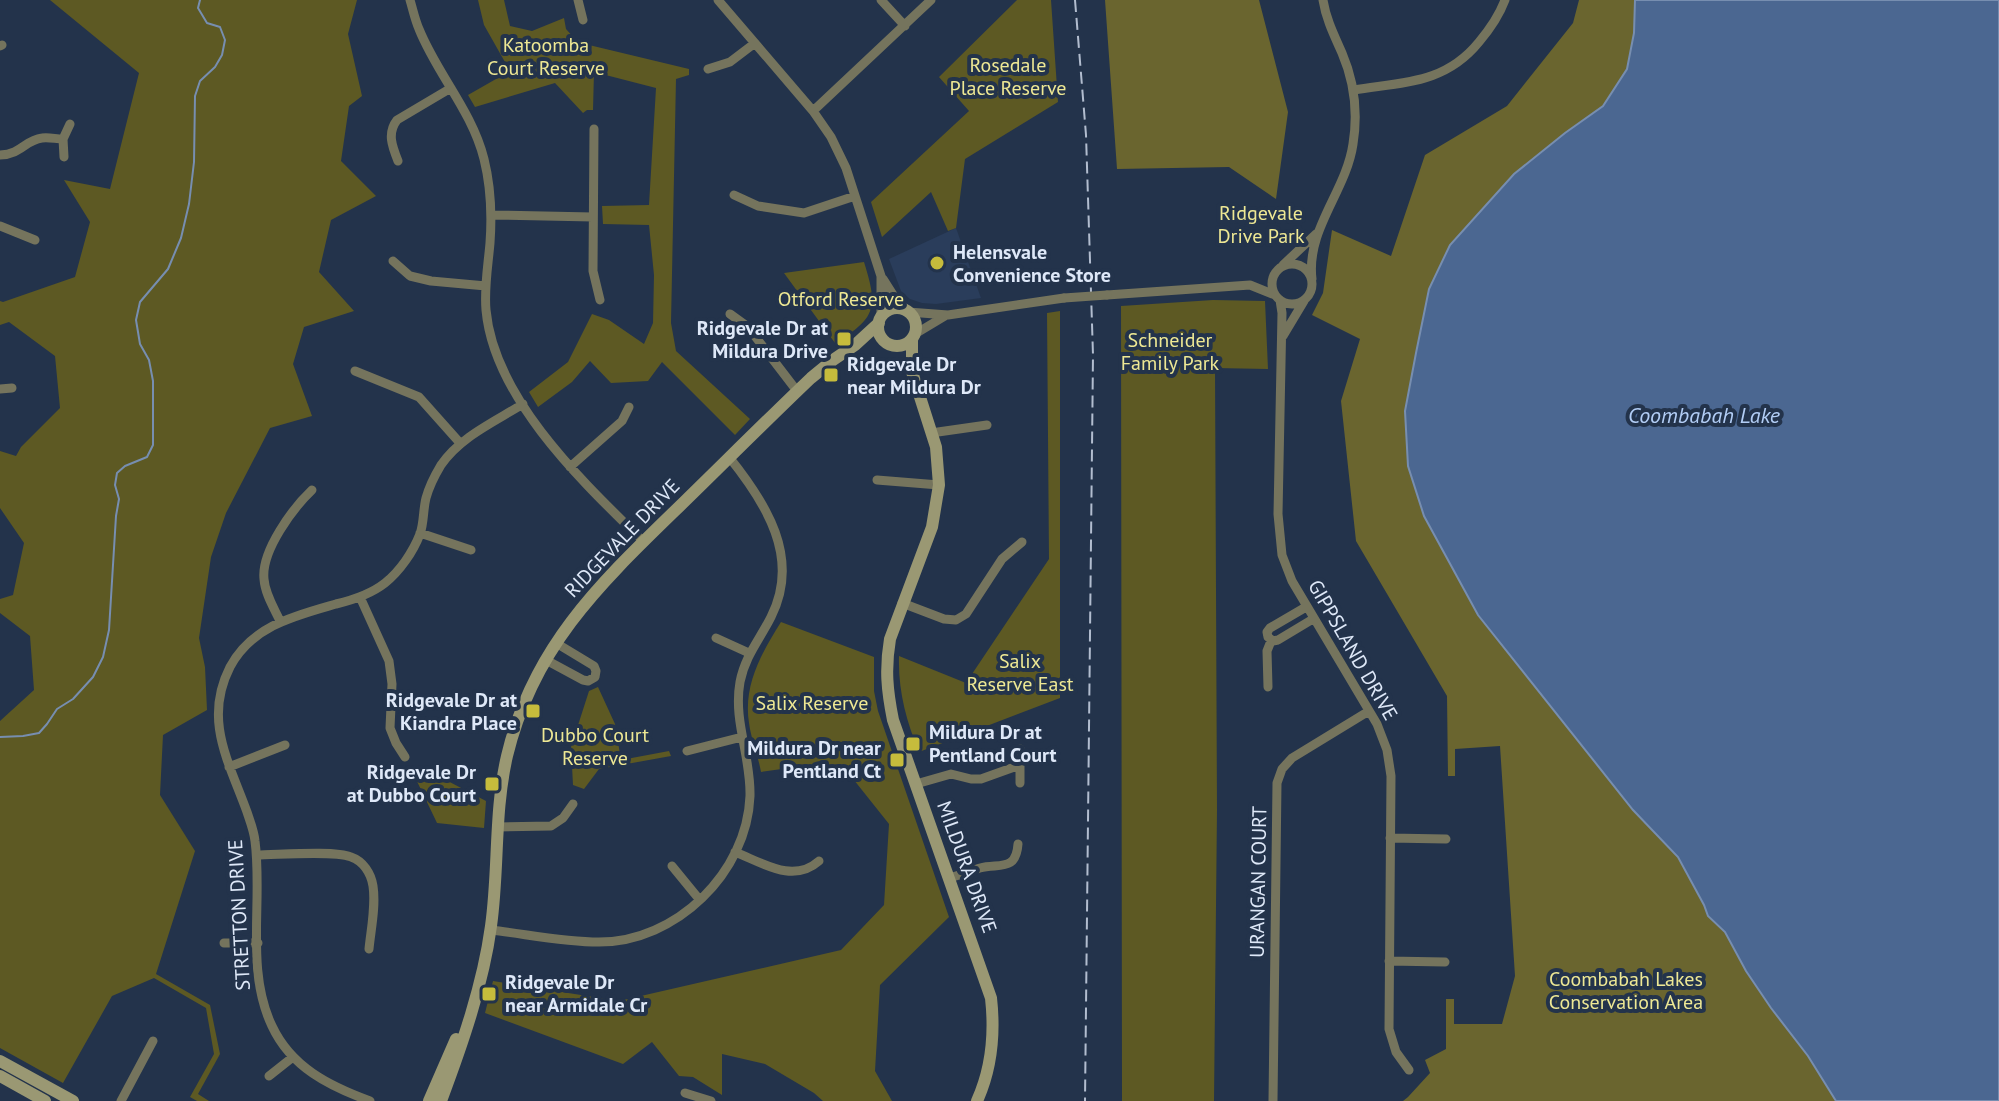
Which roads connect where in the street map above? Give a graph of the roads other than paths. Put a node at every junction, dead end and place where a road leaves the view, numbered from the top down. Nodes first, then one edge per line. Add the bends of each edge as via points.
1 (410, 0) edge
2 (578, 0) edge
3 (718, 0) edge
4 (881, 0) edge
5 (931, 0) edge
6 (1323, 0) edge
7 (1505, 0) edge
8 (583, 20) dead end
9 (905, 26) junction
10 (755, 43) junction
11 (708, 69) dead end
12 (451, 88) junction
13 (1354, 90) junction
14 (813, 111) junction
15 (70, 124) dead end
16 (594, 129) dead end
17 (63, 139) junction
18 (0, 155) edge
19 (64, 157) dead end
20 (398, 161) dead end
21 (734, 195) dead end
22 (855, 196) junction
23 (491, 215) junction
24 (593, 217) junction
25 (0, 226) edge
26 (1318, 231) junction
27 (35, 240) dead end
28 (393, 261) dead end
29 (1279, 268) junction
30 (881, 276) junction
31 (1312, 279) junction
32 (1250, 285) junction
33 (486, 286) junction
34 (1277, 297) junction
35 (600, 300) dead end
36 (1304, 301) junction
37 (905, 310) junction
38 (730, 314) dead end
39 (948, 315) junction
40 (880, 320) junction
41 (914, 336) junction
42 (1282, 339) junction
43 (888, 343) junction
44 (855, 345) junction
45 (355, 371) dead end
46 (912, 372) junction
47 (12, 388) dead end
48 (0, 389) edge
49 (797, 391) junction
50 (523, 404) junction
51 (629, 407) dead end
52 (987, 425) dead end
53 (931, 433) junction
54 (460, 443) junction
55 (729, 457) junction
56 (570, 467) junction
57 (877, 480) dead end
58 (939, 485) junction
59 (312, 490) dead end
60 (420, 533) junction
61 (644, 542) junction
62 (1022, 542) dead end
63 (471, 550) dead end
64 (360, 597) junction
65 (902, 603) junction
66 (1306, 607) junction
67 (1313, 619) junction
68 (280, 621) junction
69 (716, 638) dead end
70 (1271, 641) junction
71 (556, 643) junction
72 (749, 653) junction
73 (546, 660) junction
74 (1268, 687) dead end
75 (1369, 711) junction
76 (742, 737) junction
77 (285, 745) dead end
78 (1020, 749) dead end
79 (687, 751) dead end
80 (405, 757) dead end
81 (1020, 765) junction
82 (229, 767) junction
83 (1020, 783) dead end
84 (916, 784) junction
85 (573, 804) dead end
86 (497, 827) junction
87 (1390, 838) junction
88 (1446, 839) dead end
89 (1018, 844) dead end
90 (735, 852) junction
91 (257, 855) junction
92 (819, 861) dead end
93 (672, 866) dead end
94 (949, 878) junction
95 (699, 899) junction
96 (491, 930) junction
97 (224, 943) dead end
98 (258, 943) junction
99 (369, 949) dead end
100 (1389, 961) junction
101 (1445, 962) dead end
102 (474, 1000) junction
103 (153, 1041) dead end
104 (293, 1057) junction
105 (0, 1061) edge
106 (1409, 1070) dead end
107 (0, 1076) edge
108 (269, 1076) dead end
109 (685, 1093) dead end
110 (43, 1097) edge
111 (73, 1101) edge
112 (121, 1101) edge
113 (370, 1101) edge
114 (429, 1101) edge
115 (441, 1101) edge
116 (711, 1101) edge
117 (977, 1101) edge
118 (1273, 1101) edge

1 - 12 street via 418,28
2 - 8 street
3 - 10 street
4 - 9 street
5 - 9 street
6 - 13 street
7 - 13 street via 1492,27 1450,69 1429,78
9 - 14 street
10 - 11 street via 730,62
10 - 14 street
12 - 20 street via 392,126
12 - 23 street via 483,155
13 - 26 street via 1350,158
14 - 22 street via 838,151
15 - 17 street
16 - 24 street
17 - 18 street via 41,138 18,152
17 - 19 street
21 - 22 street via 758,206 804,213
22 - 30 street
23 - 24 street
23 - 33 street
24 - 35 street via 593,271
25 - 27 street
26 - 29 street
26 - 31 street
28 - 33 street via 410,276
29 - 31 street via 1300,265
29 - 32 street
29 - 34 street via 1272,282
30 - 37 street
30 - 40 street
31 - 36 street via 1312,291
32 - 34 street
32 - 39 street, bridge via 1064,298
33 - 50 street via 489,332
34 - 36 street via 1292,304
34 - 42 street, GIPPSLAND DRIVE
36 - 42 street, GIPPSLAND DRIVE
37 - 39 street
37 - 40 street via 890,310
37 - 41 street via 915,321
38 - 49 street via 748,327
39 - 41 street
40 - 43 street via 879,333
40 - 44 street, RIDGEVALE DRIVE
41 - 43 street via 902,346
41 - 46 street, MILDURA DRIVE
42 - 66 street, GIPPSLAND DRIVE via 1278,527 1287,570
43 - 44 street, RIDGEVALE DRIVE
43 - 46 street, MILDURA DRIVE
44 - 49 street, RIDGEVALE DRIVE
45 - 54 street via 419,397
46 - 53 street, MILDURA DRIVE
47 - 48 street
49 - 55 street, RIDGEVALE DRIVE
50 - 54 street, STRETTON DRIVE
50 - 56 street
51 - 56 street via 622,421
52 - 53 street
53 - 58 street, MILDURA DRIVE
54 - 60 street, STRETTON DRIVE via 433,480
55 - 61 street, RIDGEVALE DRIVE
55 - 72 street via 774,525 782,559 774,613
56 - 61 street
57 - 58 street
58 - 65 street, MILDURA DRIVE via 932,527
59 - 68 street via 284,524 265,562 264,581
60 - 63 street
60 - 64 street, STRETTON DRIVE via 397,572
61 - 71 street, RIDGEVALE DRIVE via 589,598
62 - 65 street via 1002,559 966,614 956,620
64 - 68 street, STRETTON DRIVE
64 - 80 street via 389,661 390,728
65 - 84 street, MILDURA DRIVE via 887,654 886,689
66 - 67 street, GIPPSLAND DRIVE
66 - 70 street via 1270,628
67 - 70 street
67 - 75 street, GIPPSLAND DRIVE
68 - 82 street, STRETTON DRIVE via 240,651 223,684 218,731
69 - 72 street
70 - 74 street
71 - 73 street, RIDGEVALE DRIVE
71 - 73 street via 594,666 595,677 585,681
72 - 76 street via 738,698
73 - 86 street, RIDGEVALE DRIVE via 526,698 508,753
75 - 87 street, GIPPSLAND DRIVE via 1390,765
75 - 118 street, URANGAN COURT via 1292,758 1277,783
76 - 79 street
76 - 90 street via 750,795
77 - 82 street
78 - 81 street
81 - 83 street
81 - 84 street via 981,779 943,775
82 - 91 street, STRETTON DRIVE
84 - 94 street, MILDURA DRIVE
85 - 86 street via 551,826
86 - 96 street, RIDGEVALE DRIVE
87 - 88 street
87 - 100 street, GIPPSLAND DRIVE
89 - 94 street via 1011,863
90 - 92 street via 791,872
90 - 95 street
91 - 98 street, STRETTON DRIVE
91 - 99 street via 338,854 360,861 374,890
93 - 95 street
94 - 117 street, MILDURA DRIVE via 991,998 991,1060
95 - 96 street via 666,924 618,940 578,941
96 - 102 street, RIDGEVALE DRIVE
97 - 98 street
98 - 104 street, STRETTON DRIVE via 266,1012
100 - 101 street
100 - 106 street, GIPPSLAND DRIVE via 1389,1029
102 - 114 street, RIDGEVALE DRIVE
102 - 115 street, RIDGEVALE DRIVE
103 - 112 street
104 - 108 street
104 - 113 street, STRETTON DRIVE via 318,1078
105 - 110 street
107 - 110 street
109 - 116 street
110 - 111 street

